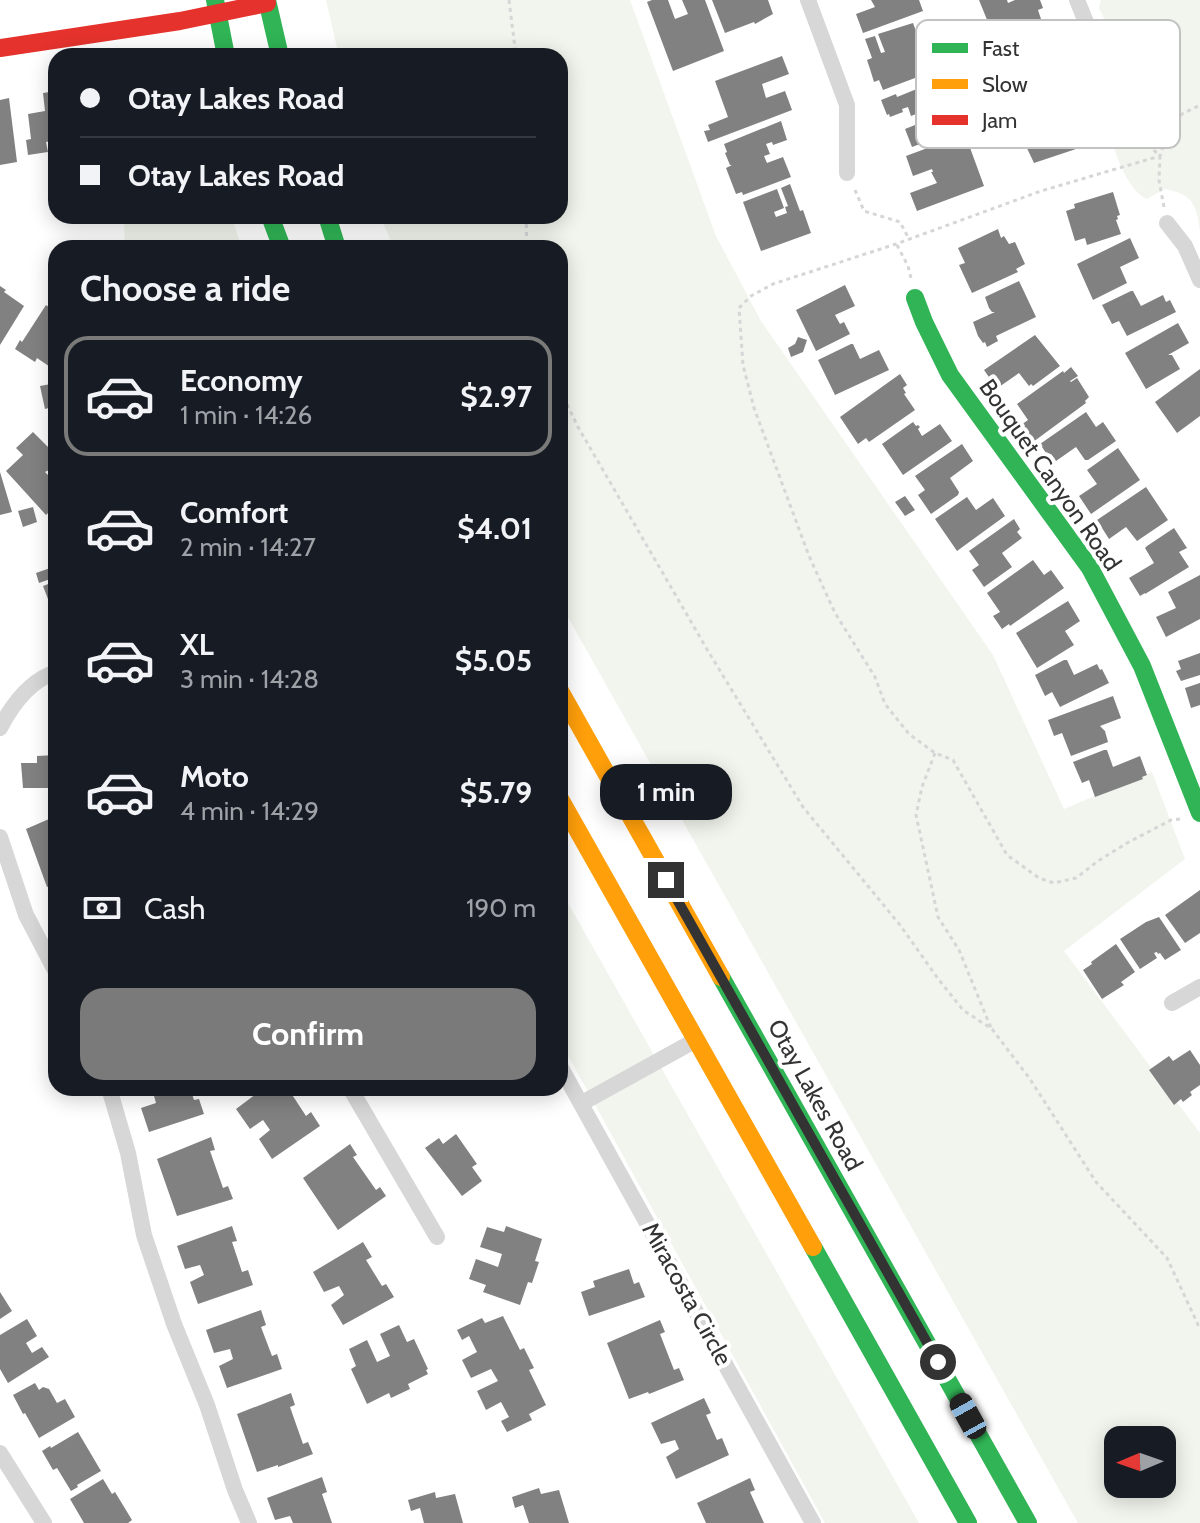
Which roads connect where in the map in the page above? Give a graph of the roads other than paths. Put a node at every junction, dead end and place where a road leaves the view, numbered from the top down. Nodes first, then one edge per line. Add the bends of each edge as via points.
1 (808, 0) edge
2 (1077, 0) edge
3 (267, 2) edge
4 (216, 7) edge
5 (1085, 20) edge
6 (0, 48) edge
7 (224, 48) edge
8 (278, 48) edge
9 (847, 173) road end
10 (1167, 223) road end
11 (1200, 280) edge
12 (915, 298) road end
13 (48, 676) edge
14 (568, 705) edge
15 (0, 728) edge
16 (568, 813) edge
17 (1193, 816) edge
18 (0, 837) edge
19 (48, 957) edge
20 (1200, 987) edge
21 (1172, 1003) dead end
22 (696, 1040) junction
23 (568, 1079) edge
24 (111, 1096) edge
25 (355, 1096) edge
26 (582, 1103) junction
27 (437, 1237) dead end
28 (0, 1453) edge
29 (44, 1523) edge
30 (249, 1523) edge
31 (813, 1523) edge
32 (968, 1523) edge
33 (1028, 1523) edge

1 - 9 street via 847,105
2 - 5 street
3 - 4 main road
3 - 8 main road
4 - 6 main road via 180,21
4 - 7 main road
10 - 11 street via 1185,246
12 - 17 main road, Bouquet Canyon Road via 950,375 1090,568 1142,666
13 - 15 street via 25,692
14 - 33 main road, Otay Lakes Road
16 - 22 main road
18 - 19 street via 26,915
20 - 21 street
22 - 26 street
22 - 32 main road
23 - 26 street, Miracosta Circle
24 - 30 street via 144,1235
25 - 27 street
26 - 31 street, Miracosta Circle
28 - 29 street

